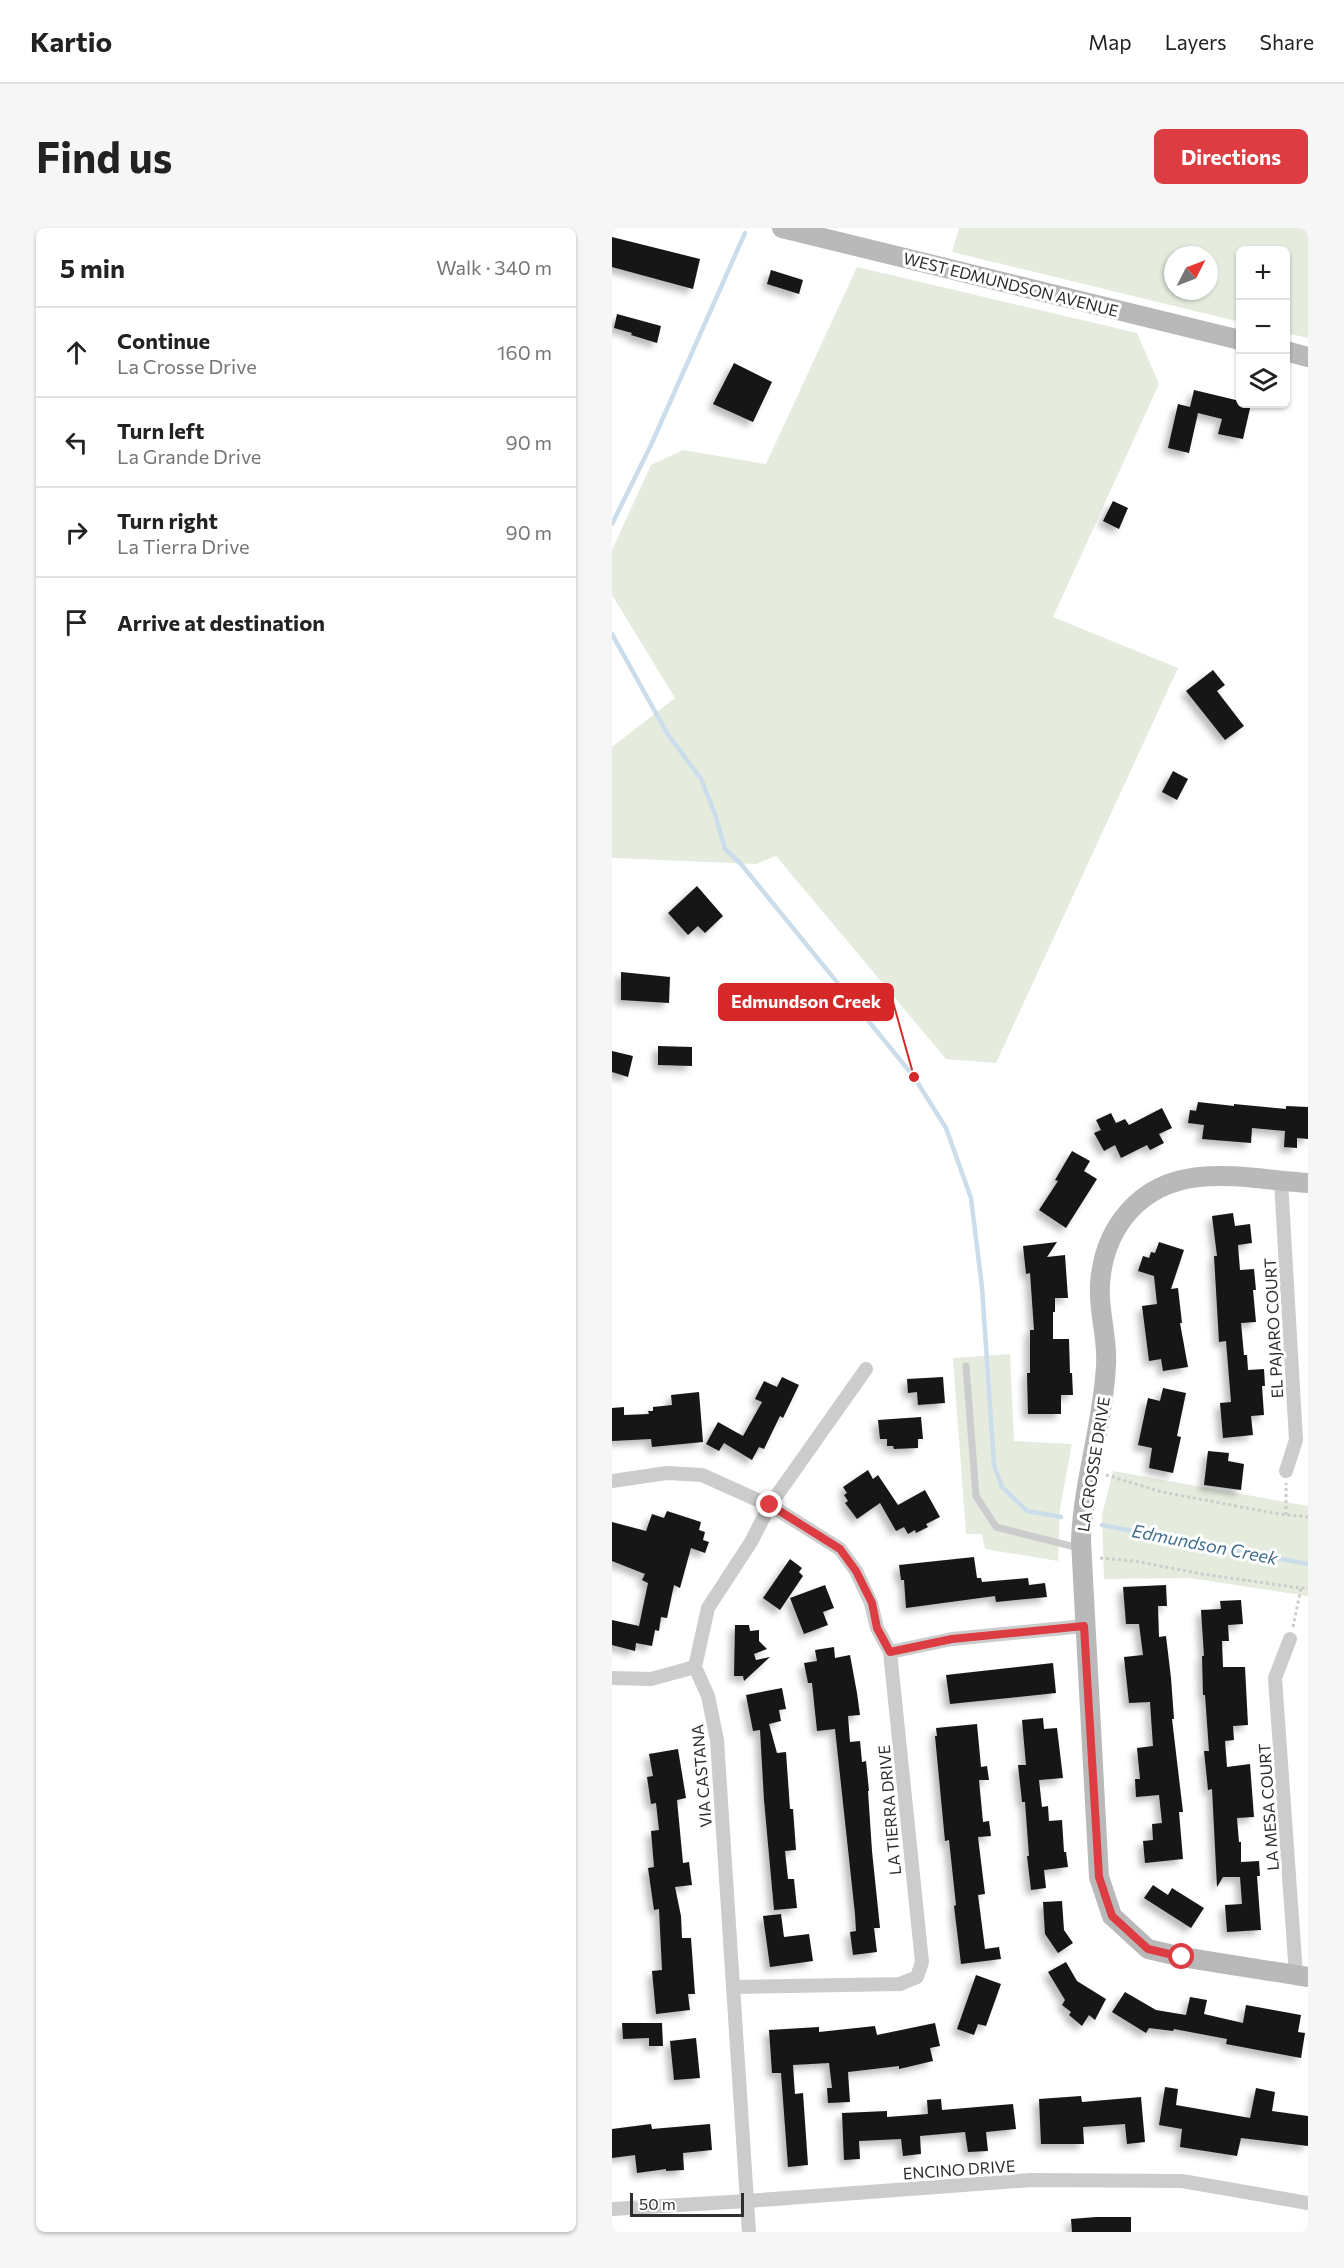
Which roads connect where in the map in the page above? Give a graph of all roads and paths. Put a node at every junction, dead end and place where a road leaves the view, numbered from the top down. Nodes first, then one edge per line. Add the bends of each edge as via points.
1 (782, 228) edge
2 (1236, 339) edge
3 (1290, 352) edge
4 (1308, 357) edge
5 (1281, 1181) junction
6 (1308, 1183) edge
7 (966, 1366) dead end
8 (866, 1369) dead end
9 (1090, 1470) junction
10 (1286, 1471) joint
11 (612, 1481) edge
12 (771, 1506) junction
13 (1286, 1515) junction
14 (1308, 1517) edge
15 (1081, 1548) junction
16 (1301, 1588) junction
17 (1308, 1589) edge
18 (1084, 1626) junction
19 (1290, 1639) joint
20 (890, 1652) junction
21 (695, 1667) junction
22 (612, 1678) edge
23 (1302, 1976) edge
24 (733, 1987) junction
25 (747, 2202) junction
26 (1308, 2203) edge
27 (612, 2209) edge
28 (749, 2232) edge

1 - 2 street, WEST EDMUNDSON AVENUE
3 - 4 street
5 - 6 street, LA CROSSE DRIVE
5 - 9 street, LA CROSSE DRIVE via 1199,1177 1165,1185 1137,1202 1119,1221 1107,1245 1100,1284 1107,1363 1103,1409
5 - 10 street, EL PAJARO COURT via 1296,1440
7 - 15 lane via 976,1496 996,1527
8 - 12 street
9 - 13 path via 1162,1492
9 - 15 street, LA CROSSE DRIVE via 1082,1512
10 - 13 path
11 - 12 street, LA TIERRA DRIVE via 667,1473 702,1475
12 - 20 street, LA TIERRA DRIVE via 840,1549 872,1603 877,1628
12 - 21 street via 708,1608
13 - 14 path
15 - 16 path via 1102,1560
15 - 18 street, LA CROSSE DRIVE
16 - 17 path
16 - 19 path
18 - 20 street via 952,1639
18 - 23 street, LA CROSSE DRIVE via 1099,1877 1112,1916 1148,1949
19 - 23 street, LA MESA COURT via 1275,1678
20 - 24 street, LA TIERRA DRIVE via 922,1962 918,1977 900,1984
21 - 22 street via 651,1679
21 - 24 street, VIA CASTANA via 708,1696 717,1740
24 - 25 street, VIA CASTANA
25 - 26 street, ENCINO DRIVE via 1043,2180 1182,2181
25 - 27 street, ENCINO DRIVE
25 - 28 street, VIA CASTANA

